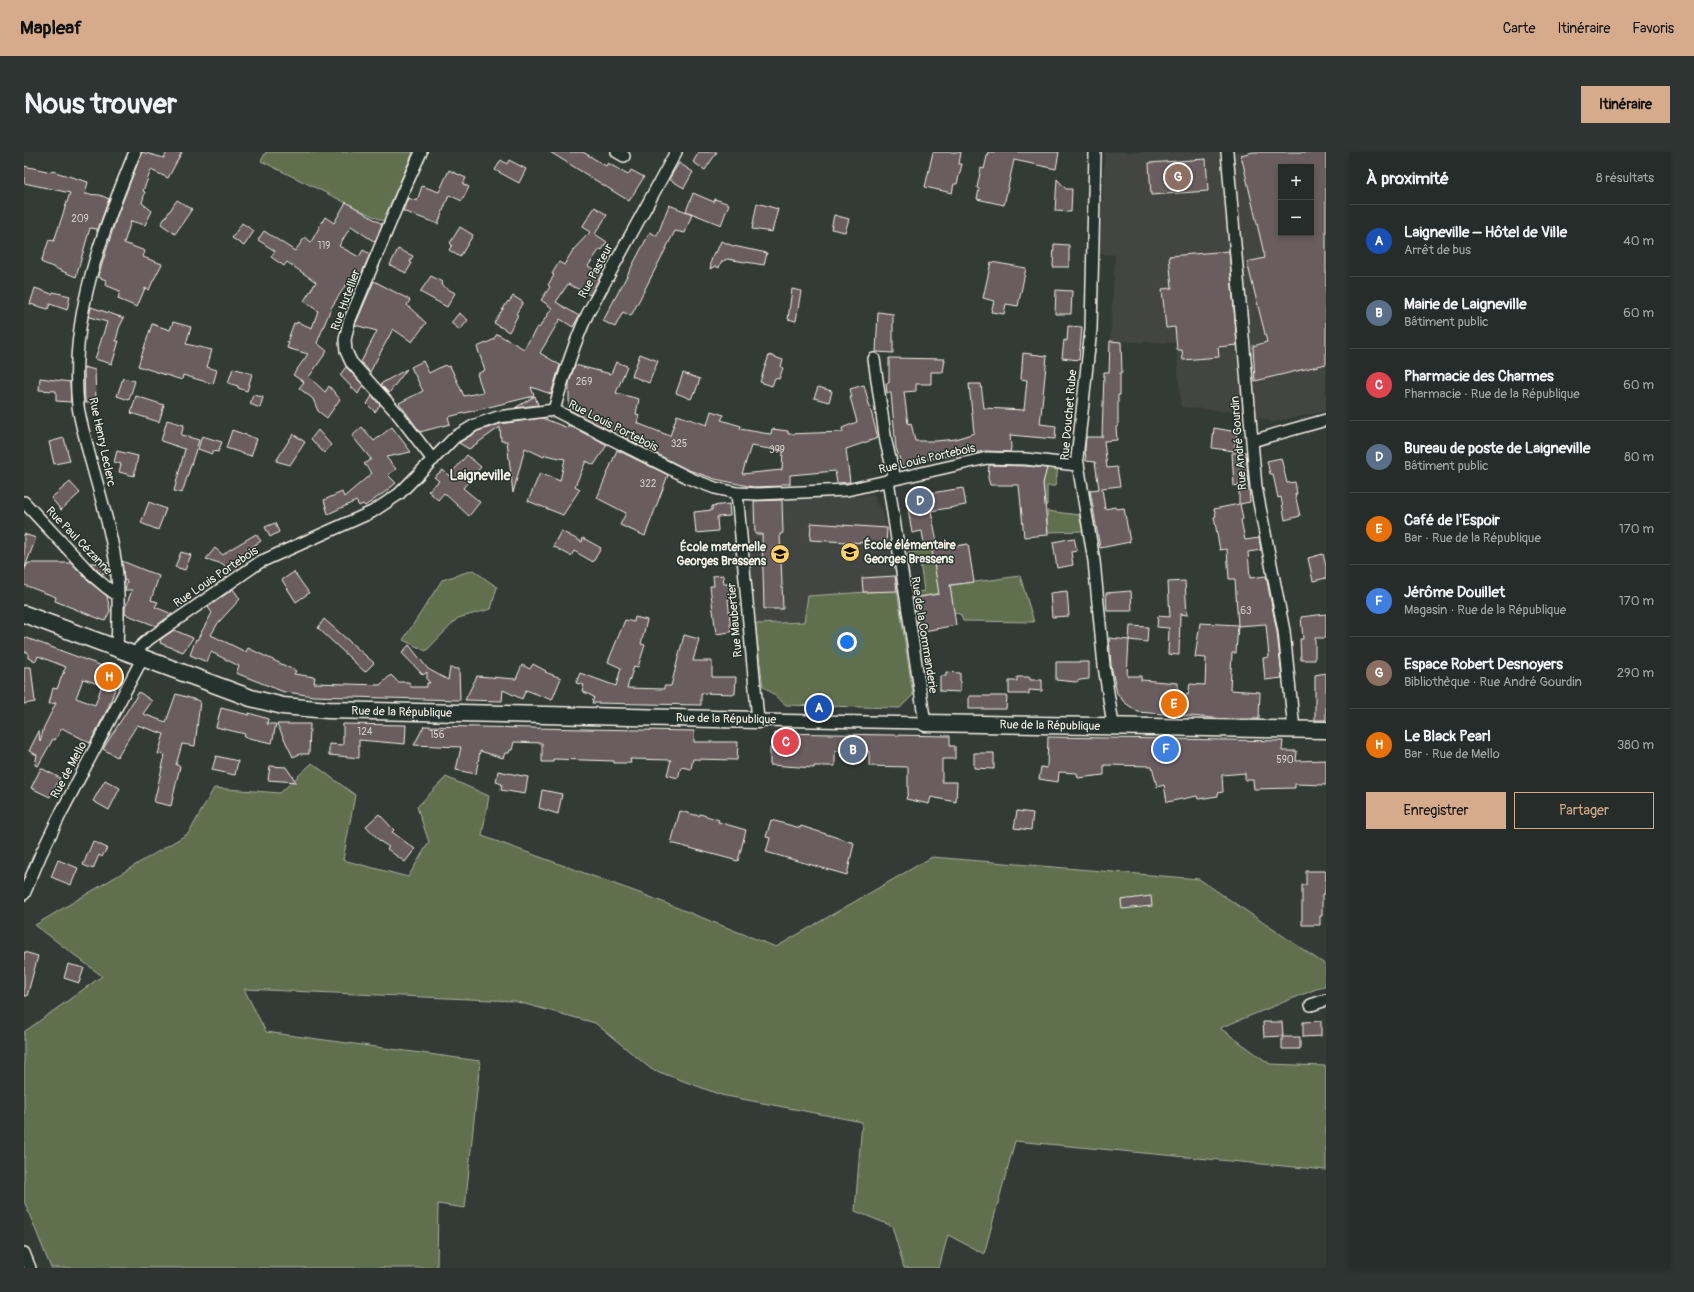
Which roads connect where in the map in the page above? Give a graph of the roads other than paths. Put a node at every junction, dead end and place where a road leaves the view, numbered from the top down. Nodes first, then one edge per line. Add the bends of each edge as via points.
1 (135, 152) edge
2 (421, 152) edge
3 (676, 152) edge
4 (1095, 152) edge
5 (1227, 152) edge
6 (874, 359) dead end
7 (554, 410) junction
8 (1326, 420) edge
9 (1252, 441) junction
10 (433, 460) junction
11 (1077, 465) junction
12 (892, 480) junction
13 (737, 493) junction
14 (24, 502) edge
15 (117, 595) junction
16 (24, 614) edge
17 (117, 650) junction
18 (138, 658) junction
19 (758, 720) junction
20 (925, 722) junction
21 (1112, 725) junction
22 (1294, 730) junction
23 (1326, 730) edge
24 (24, 894) edge
25 (1326, 1000) edge
26 (1311, 1005) dead end
27 (24, 1253) edge
28 (30, 1268) edge

1 - 15 street, Rue Henry Leclerc via 109,215 90,278 82,310 78,344 78,407 114,552
2 - 10 street, Rue Hutellier via 349,322 345,340 346,351 353,366 392,407
3 - 7 street, Rue Pasteur via 578,333
4 - 11 street, Rue Douchet Rube via 1091,329
5 - 9 street, Rue André Gourdin
6 - 12 street, Rue de la Commanderie
7 - 10 street, Rue Louis Portebois via 498,416 485,420 455,437
7 - 13 street, Rue Louis Portebois via 691,479
8 - 9 street
9 - 22 street, Rue André Gourdin via 1258,497 1284,631
10 - 18 street, Rue Louis Portebois via 399,494 384,505 260,562 149,639 140,647
11 - 12 street, Rue Louis Portebois via 1026,458 987,458
11 - 21 street, Rue Douchet Rube via 1094,561
12 - 13 street, Rue Louis Portebois via 839,490
12 - 20 street, Rue de la Commanderie
13 - 19 street, Rue Maubertier
14 - 15 street, Rue Paul Cézanne via 93,576
15 - 17 street, Rue Henry Leclerc
16 - 17 main road, Rue de la République
17 - 18 main road, Rue de la République
18 - 19 main road, Rue de la République via 262,702 303,709
18 - 24 street, Rue de Mello via 41,854
19 - 20 street, Rue de la République
20 - 21 main road, Rue de la République
21 - 22 main road, Rue de la République
22 - 23 main road, Rue de la République
25 - 26 street
27 - 28 street

